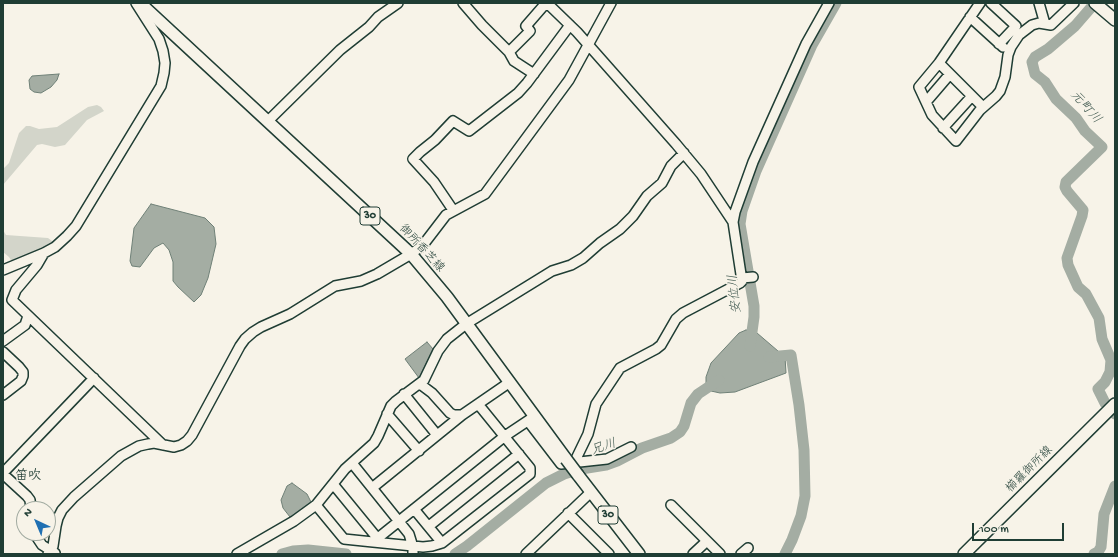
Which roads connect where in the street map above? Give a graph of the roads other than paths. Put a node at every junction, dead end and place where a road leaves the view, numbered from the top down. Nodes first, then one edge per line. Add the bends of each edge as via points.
1 (136, 3) edge
2 (140, 3) edge
3 (398, 3) edge
4 (463, 3) edge
5 (547, 3) edge
6 (611, 3) edge
7 (830, 3) edge
8 (980, 3) edge
9 (991, 3) edge
10 (1039, 3) edge
11 (1074, 3) edge
12 (1100, 5) edge
13 (970, 17) junction
14 (1115, 20) edge
15 (1045, 24) junction
16 (570, 25) junction
17 (1000, 44) junction
18 (589, 46) junction
19 (509, 52) junction
20 (1009, 52) junction
21 (939, 64) junction
22 (534, 74) junction
23 (950, 74) junction
24 (972, 96) junction
25 (926, 102) junction
26 (983, 107) junction
27 (268, 121) junction
28 (944, 128) junction
29 (684, 153) junction
30 (453, 210) junction
31 (733, 222) junction
32 (44, 254) junction
33 (411, 254) junction
34 (3, 270) edge
35 (753, 277) dead end
36 (742, 278) junction
37 (28, 316) junction
38 (466, 324) junction
39 (3, 342) edge
40 (3, 352) edge
41 (94, 378) junction
42 (510, 382) junction
43 (420, 384) junction
44 (404, 394) junction
45 (3, 395) edge
46 (478, 404) junction
47 (1115, 404) edge
48 (387, 414) junction
49 (462, 415) junction
50 (532, 419) junction
51 (437, 435) junction
52 (505, 436) junction
53 (163, 445) junction
54 (631, 447) dead end
55 (419, 451) junction
56 (520, 454) junction
57 (570, 461) junction
58 (352, 463) junction
59 (3, 474) edge
60 (333, 484) junction
61 (372, 488) junction
62 (591, 492) junction
63 (30, 501) edge
64 (316, 505) junction
65 (671, 505) dead end
66 (414, 509) junction
67 (568, 513) junction
68 (400, 522) junction
69 (428, 526) junction
70 (376, 540) junction
71 (39, 541) edge
72 (707, 542) junction
73 (442, 543) junction
74 (413, 551) edge
75 (52, 553) edge
76 (237, 554) edge
77 (526, 554) edge
78 (609, 554) edge
79 (639, 554) edge
80 (693, 554) edge
81 (720, 554) edge
82 (964, 554) edge

1 - 32 street via 159,39 163,52 165,63 160,86 76,226
2 - 27 main road, 御所香芝線 / 30
3 - 27 street via 340,50
4 - 19 street
5 - 16 street
5 - 19 street via 526,26 530,31
6 - 18 street
7 - 31 street via 806,44 753,162
8 - 13 street
9 - 17 street via 1016,26
10 - 15 street
11 - 15 street via 1051,24
12 - 14 main road
13 - 17 street
13 - 21 street
15 - 20 street via 1039,23 1025,29 1014,41
16 - 18 street
16 - 22 street
17 - 20 street
18 - 29 street
18 - 30 street via 564,88 489,189
19 - 22 street via 514,61
20 - 26 street via 1000,91
21 - 23 street
21 - 25 street via 919,87
22 - 30 street via 518,93 469,132 453,121 413,159 434,182
23 - 24 street
23 - 25 street
24 - 26 street
24 - 28 street
25 - 28 street via 932,115
26 - 28 street via 956,141
27 - 33 main road, 御所香芝線 / 30
29 - 31 street
29 - 38 street via 633,216 614,234 577,262 552,272
30 - 33 street
31 - 36 street
32 - 34 street
32 - 37 street via 16,290 12,300
33 - 38 main road, 御所香芝線 / 30
33 - 53 street via 371,278 335,286 290,314 253,332 240,346 188,441 174,447
35 - 36 street
36 - 57 street via 740,283 683,313 676,319 661,345 620,368 596,404 588,434
37 - 39 street via 25,325
37 - 41 street
38 - 42 main road, 御所香芝線 / 30
38 - 43 street via 442,344
40 - 45 street via 19,367 23,376 21,381
41 - 53 street
41 - 59 street
42 - 46 street
42 - 50 main road, 御所香芝線 / 30
43 - 44 street
43 - 49 street via 450,413
44 - 48 street via 391,406
44 - 51 street
46 - 49 street
46 - 52 street
47 - 82 main road, 櫛羅御所線
48 - 55 street
48 - 58 street via 378,436
49 - 51 street
50 - 52 street
50 - 57 main road, 御所香芝線 / 30
51 - 55 street
52 - 56 street
52 - 66 street
53 - 75 street via 154,443 130,450 74,497 58,518
54 - 57 street via 607,459
55 - 61 street
56 - 69 street
56 - 73 street via 530,468 530,474
57 - 62 main road, 御所香芝線 / 30, bridge
58 - 60 street
58 - 61 street
59 - 63 street
60 - 64 street
60 - 70 street
61 - 68 street
62 - 67 street
62 - 79 main road, 御所香芝線 / 30
64 - 70 street via 344,539
64 - 76 street via 294,521
65 - 72 street
66 - 68 street
66 - 69 street
67 - 77 street
67 - 78 street
68 - 70 street
68 - 74 street via 409,534
69 - 73 street
70 - 74 street
71 - 75 street
72 - 80 street
72 - 81 street
73 - 74 street

